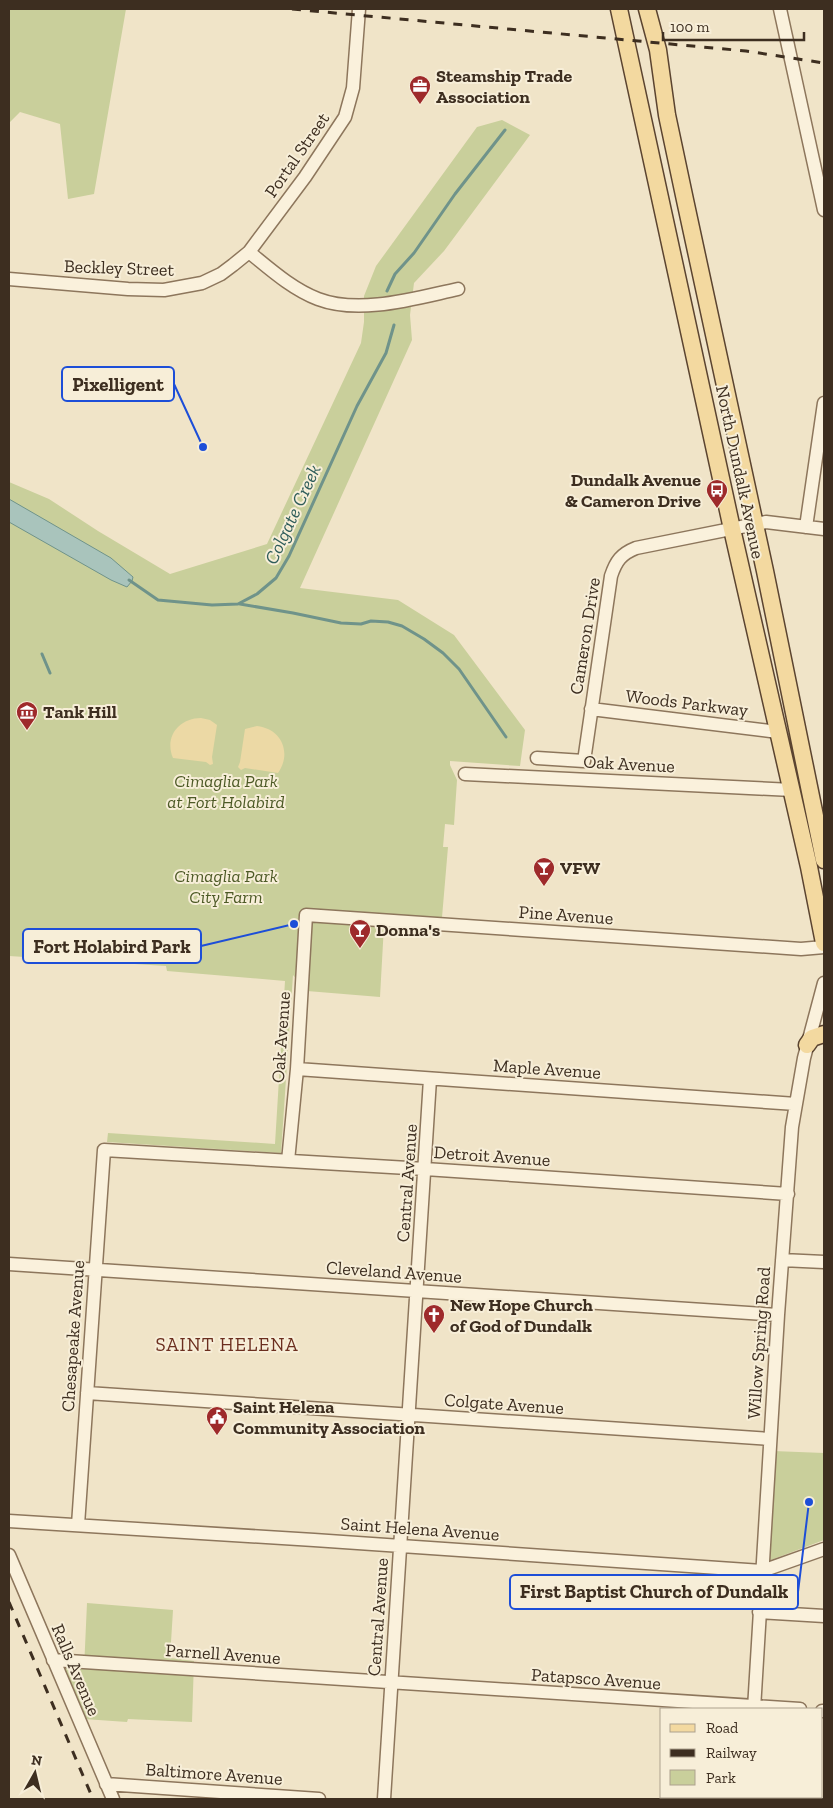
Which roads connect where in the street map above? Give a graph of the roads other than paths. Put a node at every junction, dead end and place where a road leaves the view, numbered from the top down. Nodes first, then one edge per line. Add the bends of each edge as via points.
1 (359, 9) edge
2 (619, 9) edge
3 (647, 9) edge
4 (780, 9) edge
5 (824, 202) edge
6 (249, 252) junction
7 (9, 279) edge
8 (458, 289) dead end
9 (824, 403) edge
10 (755, 524) junction
11 (806, 527) junction
12 (732, 528) junction
13 (824, 529) edge
14 (592, 709) junction
15 (778, 732) junction
16 (537, 758) dead end
17 (465, 774) dead end
18 (792, 790) junction
19 (824, 860) edge
20 (306, 916) joint
21 (824, 943) edge
22 (824, 947) edge
23 (824, 983) edge
24 (824, 1034) edge
25 (807, 1045) junction
26 (296, 1069) junction
27 (430, 1079) junction
28 (796, 1104) junction
29 (104, 1150) joint
30 (288, 1161) junction
31 (425, 1169) junction
32 (788, 1194) junction
33 (782, 1260) junction
34 (824, 1262) edge
35 (9, 1264) edge
36 (95, 1270) junction
37 (417, 1291) junction
38 (778, 1315) junction
39 (86, 1393) junction
40 (409, 1415) junction
41 (770, 1440) junction
42 (9, 1521) edge
43 (78, 1525) junction
44 (400, 1546) junction
45 (824, 1549) edge
46 (9, 1555) edge
47 (762, 1571) junction
48 (759, 1612) junction
49 (824, 1616) edge
50 (53, 1660) junction
51 (391, 1682) junction
52 (754, 1708) edge
53 (106, 1784) junction
54 (113, 1799) edge
55 (319, 1799) edge
56 (384, 1799) edge

1 - 6 street, Portal Street via 353,88 345,117
2 - 12 main road, North Dundalk Avenue
3 - 10 main road, North Dundalk Avenue
4 - 5 street
6 - 7 street, Beckley Street via 221,274 202,283 164,290
6 - 8 street via 298,288 325,301 371,305
9 - 11 street
10 - 11 street, Cameron Drive via 766,522
10 - 12 street, Cameron Drive
10 - 19 main road, North Dundalk Avenue
11 - 13 street, Cameron Drive
12 - 14 street, Cameron Drive via 636,548 620,557 611,576
12 - 15 main road, North Dundalk Avenue
14 - 15 street, Woods Parkway
14 - 16 street, Cameron Drive via 584,761
15 - 18 main road, North Dundalk Avenue
17 - 18 street, Oak Avenue
18 - 21 main road, North Dundalk Avenue
20 - 22 street, Pine Avenue
20 - 26 street, Oak Avenue
23 - 25 street, Willow Spring Road
24 - 25 main road via 812,1038
25 - 28 street, Willow Spring Road
26 - 27 street, Maple Avenue
26 - 30 street, Oak Avenue
27 - 28 street, Maple Avenue
27 - 31 street, Central Avenue
28 - 32 street, Willow Spring Road
29 - 30 street, Detroit Avenue
29 - 36 street, Chesapeake Avenue
30 - 31 street, Detroit Avenue
31 - 32 street, Detroit Avenue
31 - 37 street, Central Avenue
32 - 33 street, Willow Spring Road
33 - 34 street
33 - 38 street, Willow Spring Road
35 - 36 street, Cleveland Avenue
36 - 37 street, Cleveland Avenue
36 - 39 street, Chesapeake Avenue
37 - 38 street, Cleveland Avenue
37 - 40 street, Central Avenue
38 - 41 street, Willow Spring Road
39 - 40 street, Colgate Avenue
39 - 43 street, Chesapeake Avenue
40 - 41 street, Colgate Avenue
40 - 44 street, Central Avenue
41 - 47 street, Willow Spring Road
42 - 43 street, Saint Helena Avenue
43 - 44 street, Saint Helena Avenue
44 - 47 street, Saint Helena Avenue
44 - 51 street, Central Avenue
45 - 47 street, Saint Helena Avenue
46 - 50 street, Ralls Avenue
47 - 48 street, Willow Spring Road
48 - 49 street
48 - 52 street, Willow Spring Road
50 - 51 street, Parnell Avenue
50 - 53 street, Ralls Avenue
51 - 52 street, Patapsco Avenue
51 - 56 street, Central Avenue
53 - 54 street, Ralls Avenue
53 - 55 street, Baltimore Avenue

